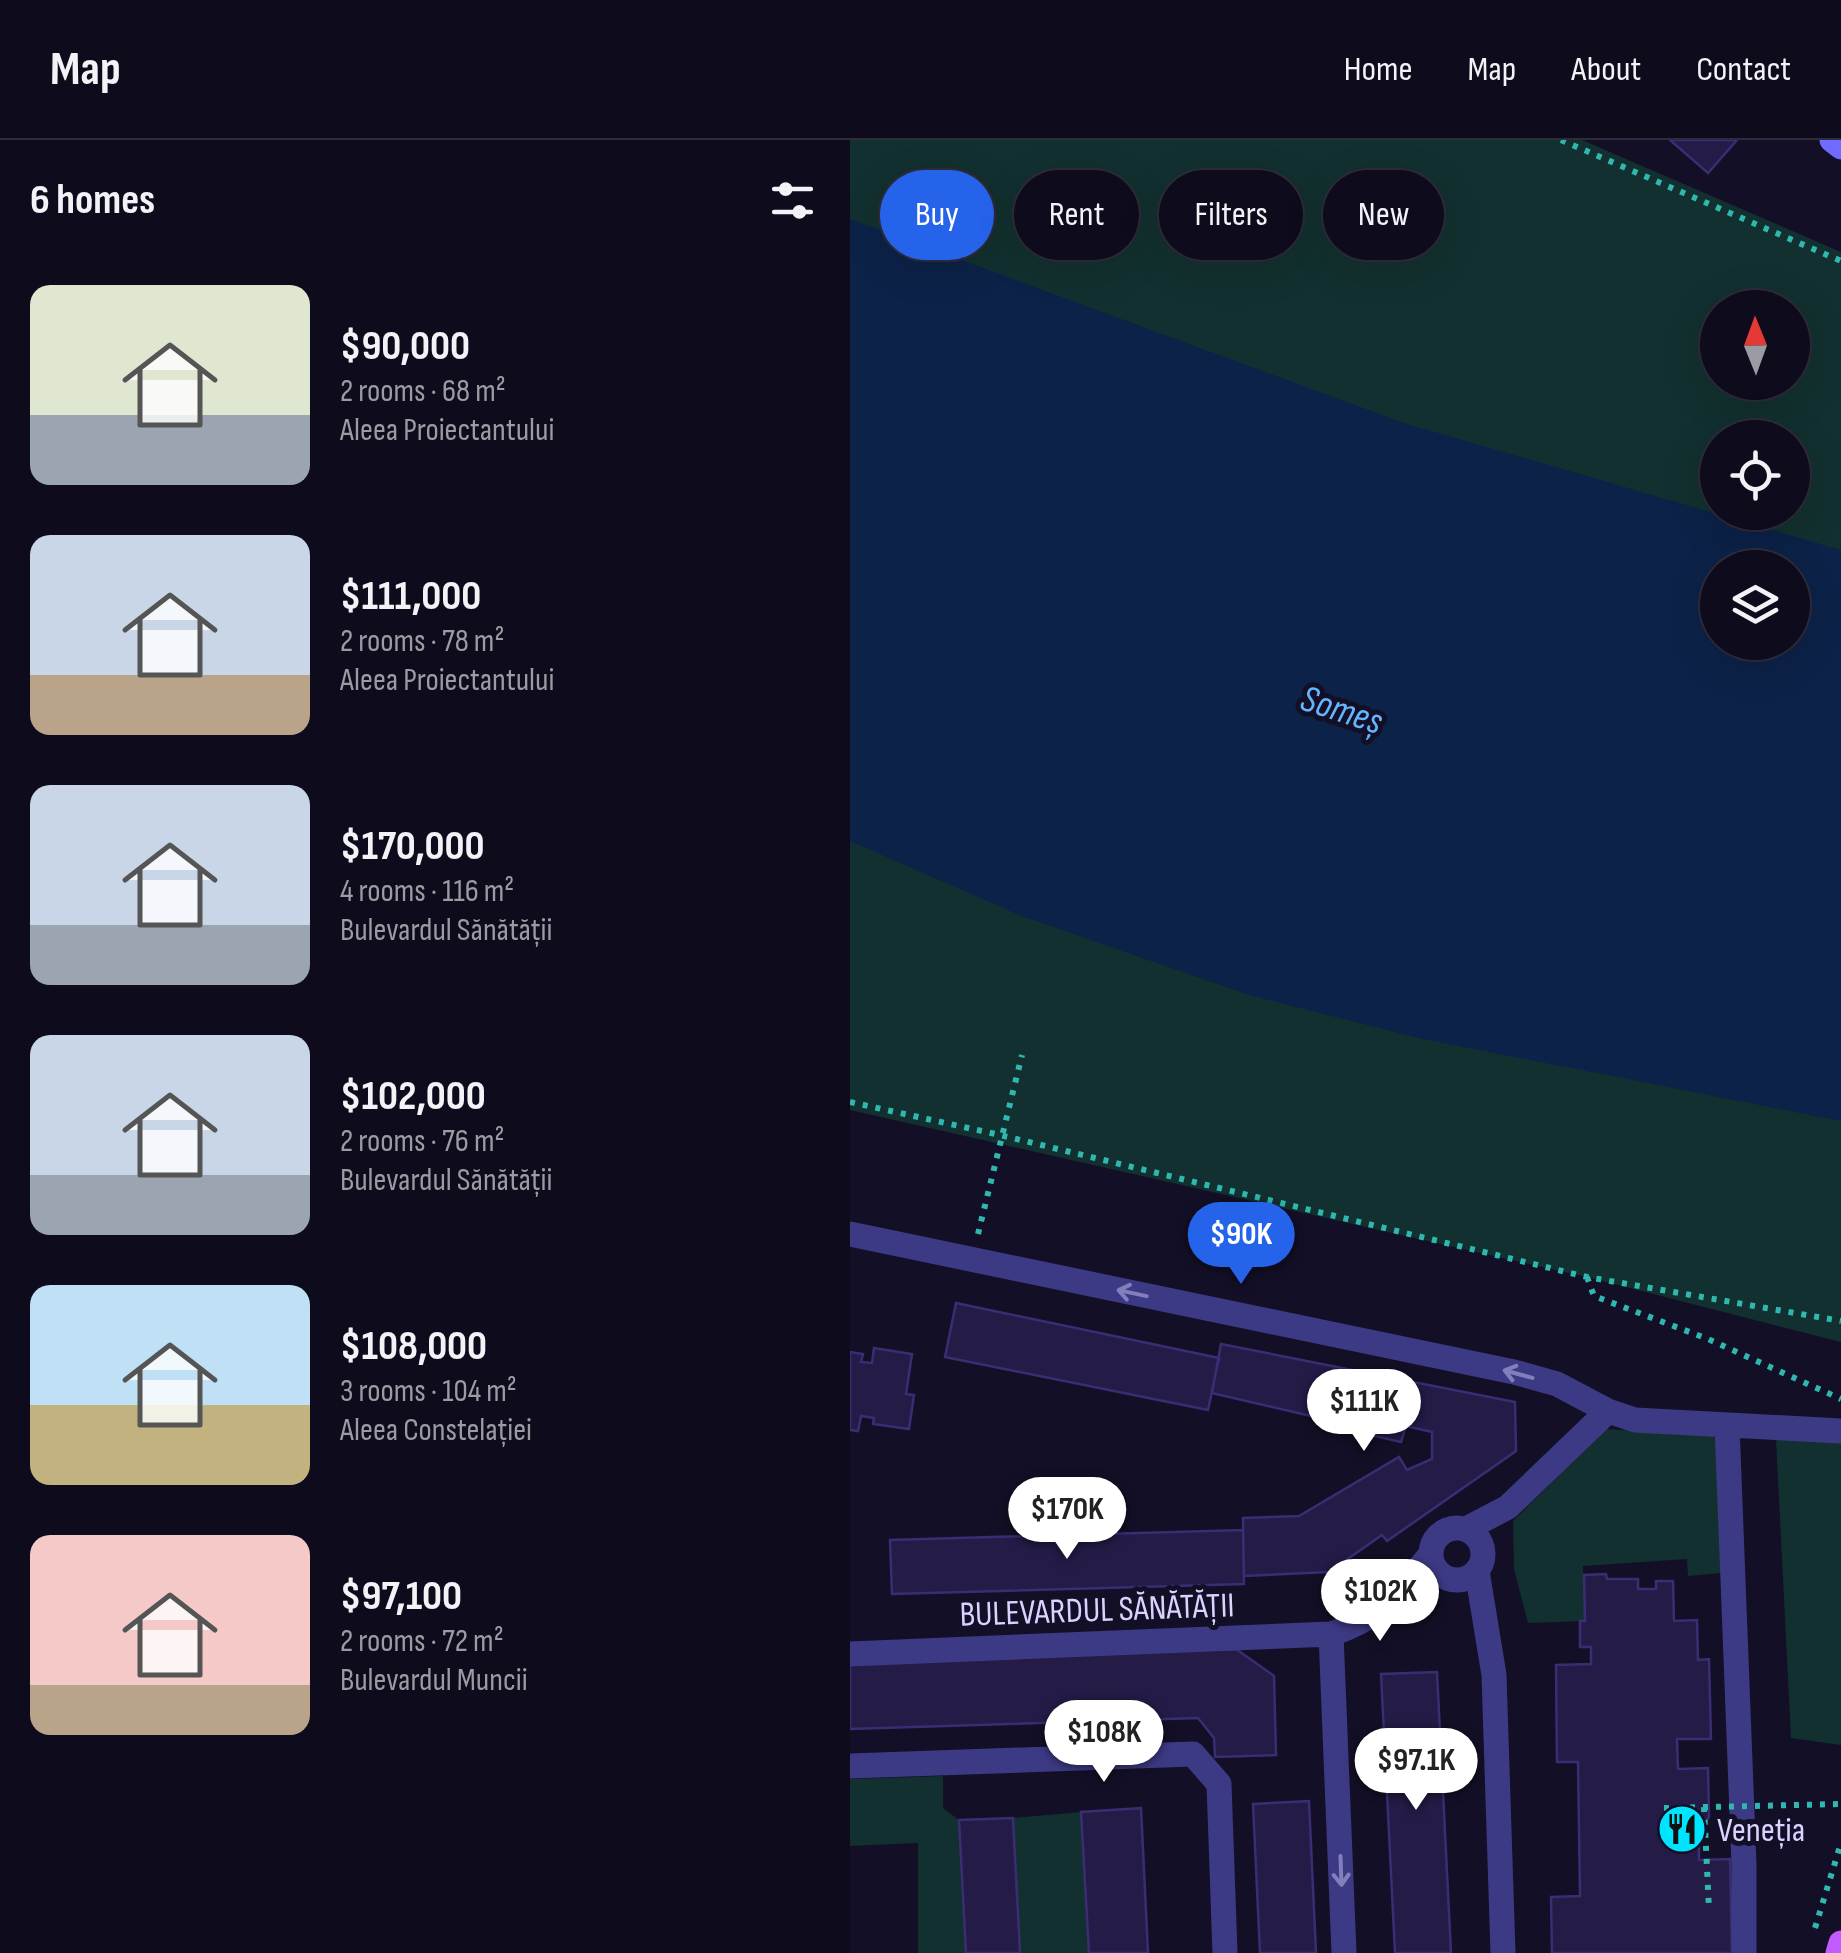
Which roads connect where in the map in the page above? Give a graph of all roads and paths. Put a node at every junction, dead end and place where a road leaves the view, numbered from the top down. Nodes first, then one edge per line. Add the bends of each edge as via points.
1 (1561, 140) edge
2 (1832, 140) edge
3 (1841, 148) edge
4 (1841, 262) edge
5 (1022, 1055) dead end
6 (850, 1102) edge
7 (1000, 1134) junction
8 (850, 1234) edge
9 (972, 1260) junction
10 (1587, 1277) junction
11 (1841, 1321) edge
12 (1841, 1399) edge
13 (1608, 1411) junction
14 (1727, 1425) junction
15 (1841, 1432) edge
16 (1508, 1507) junction
17 (1466, 1529) junction
18 (1480, 1560) junction
19 (1440, 1569) junction
20 (1484, 1612) junction
21 (1331, 1634) junction
22 (850, 1654) edge
23 (850, 1766) edge
24 (1841, 1804) edge
25 (1704, 1807) junction
26 (1664, 1808) dead end
27 (1841, 1843) edge
28 (1708, 1909) dead end
29 (1813, 1935) dead end
30 (1841, 1942) edge
31 (1225, 1953) edge
32 (1344, 1953) edge
33 (1503, 1953) edge
34 (1744, 1953) edge
35 (1838, 1953) edge

1 - 4 path
2 - 3 street
5 - 7 path
6 - 7 path
7 - 9 path
7 - 10 path
8 - 9 street
13 -> 9 street via 1557,1384 1514,1372
10 - 11 path
10 - 12 path via 1594,1296
13 - 14 street via 1634,1420
13 - 16 street
14 - 15 street
14 - 34 street
16 - 17 street
16 - 18 street
17 - 18 street via 1474,1534
17 - 19 street via 1439,1534
18 - 19 street via 1461,1580
18 - 20 street
19 - 20 street
19 - 21 street, BULEVARDUL SĂNĂTĂȚII via 1378,1614
20 - 33 street via 1494,1675
21 - 22 street, BULEVARDUL SĂNĂTĂȚII
21 -> 32 street
23 - 31 street via 1194,1754 1219,1784
24 - 25 path, bridge
25 - 26 path, bridge
25 - 28 path
27 - 29 path
30 - 35 main road

